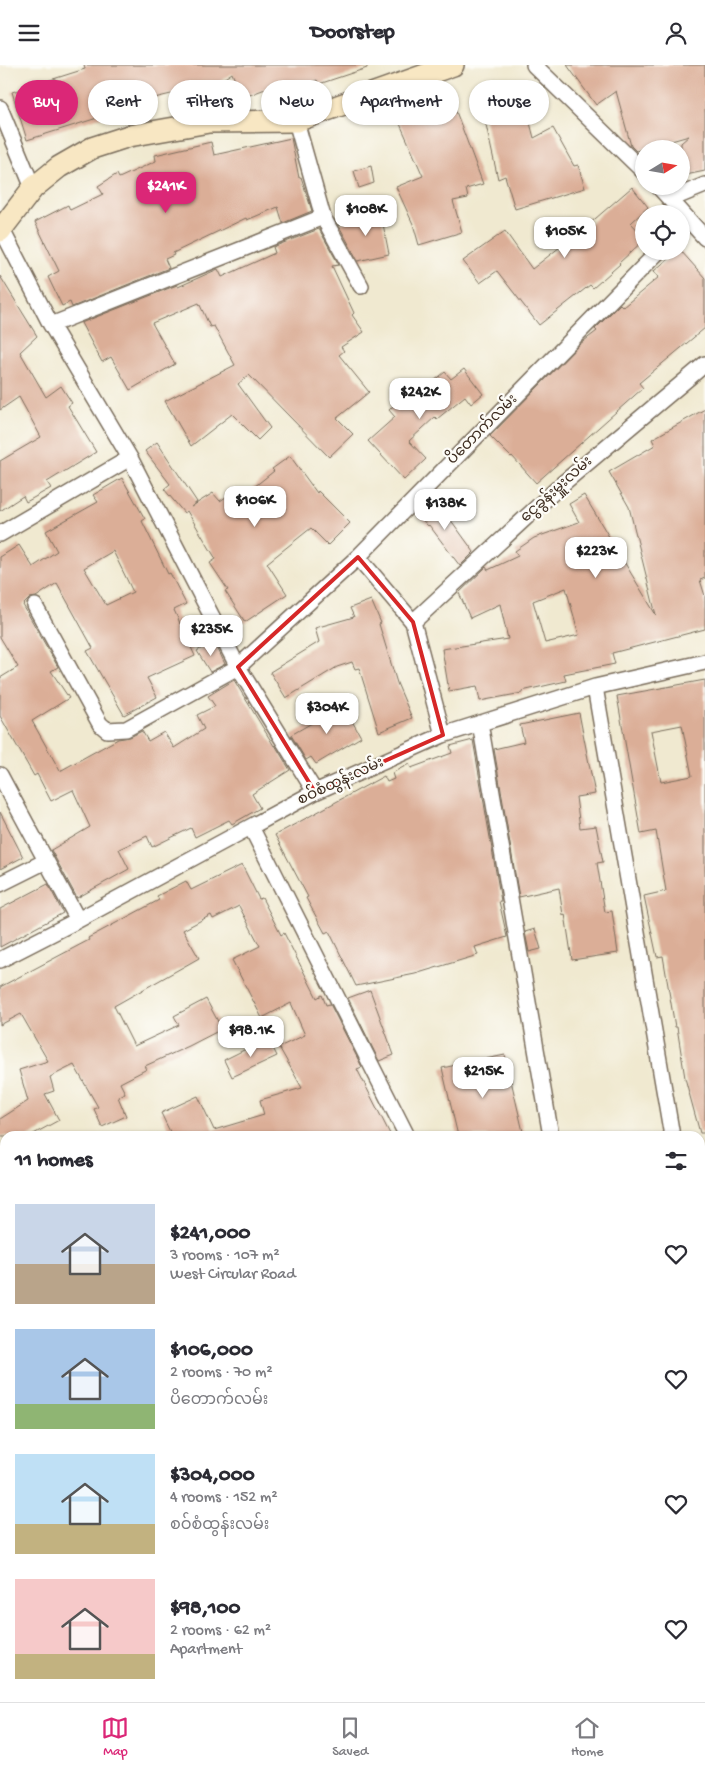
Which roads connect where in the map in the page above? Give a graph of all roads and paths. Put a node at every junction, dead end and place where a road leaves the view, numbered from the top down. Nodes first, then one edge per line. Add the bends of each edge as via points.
1 (453, 65) edge
2 (534, 65) edge
3 (0, 108) edge
4 (332, 108) edge
5 (261, 121) edge
6 (297, 125) edge
7 (635, 163) edge
8 (705, 185) edge
9 (33, 188) junction
10 (667, 195) edge
11 (671, 199) junction
12 (674, 205) edge
13 (323, 217) junction
14 (690, 228) edge
15 (1, 230) edge
16 (705, 238) edge
17 (651, 260) edge
18 (361, 286) dead end
19 (51, 325) junction
20 (705, 363) edge
21 (130, 458) junction
22 (0, 534) edge
23 (358, 557) junction
24 (35, 606) dead end
25 (413, 622) junction
26 (705, 662) edge
27 (238, 667) junction
28 (595, 687) junction
29 (480, 723) junction
30 (443, 735) junction
31 (0, 775) edge
32 (316, 792) junction
33 (251, 827) junction
34 (46, 861) junction
35 (0, 884) edge
36 (78, 920) junction
37 (0, 960) edge
38 (404, 1131) edge
39 (550, 1131) edge
40 (671, 1131) edge

1 - 4 street
2 - 7 street
3 - 9 street
5 - 9 street via 209,122 129,136 92,148 59,167
6 - 13 street
8 - 11 street
9 - 15 street
10 - 11 street
11 - 12 street
13 - 18 street
13 - 19 street
14 - 16 street
15 - 19 street
17 - 23 street, ပိတောက်လမ်း
19 - 21 street
20 - 25 street, ငွေခွန်းမှူးလမ်း via 561,485
21 - 22 street
21 - 27 street
23 - 25 street
23 - 27 street, ပိတောက်လမ်း
24 - 27 street, ပိတောက်လမ်း via 100,724 107,730 126,729
25 - 30 street
26 - 28 street, စဝ်စံထွန်းလမ်း
27 - 32 street
28 - 29 street, စဝ်စံထွန်းလမ်း
28 - 40 street
29 - 30 street, စဝ်စံထွန်းလမ်း
29 - 39 street
30 - 32 street, စဝ်စံထွန်းလမ်း
31 - 34 street
32 - 33 street, စဝ်စံထွန်းလမ်း
33 - 36 street, စဝ်စံထွန်းလမ်း
33 - 38 street
34 - 35 street
34 - 36 street
36 - 37 street, စဝ်စံထွန်းလမ်း

